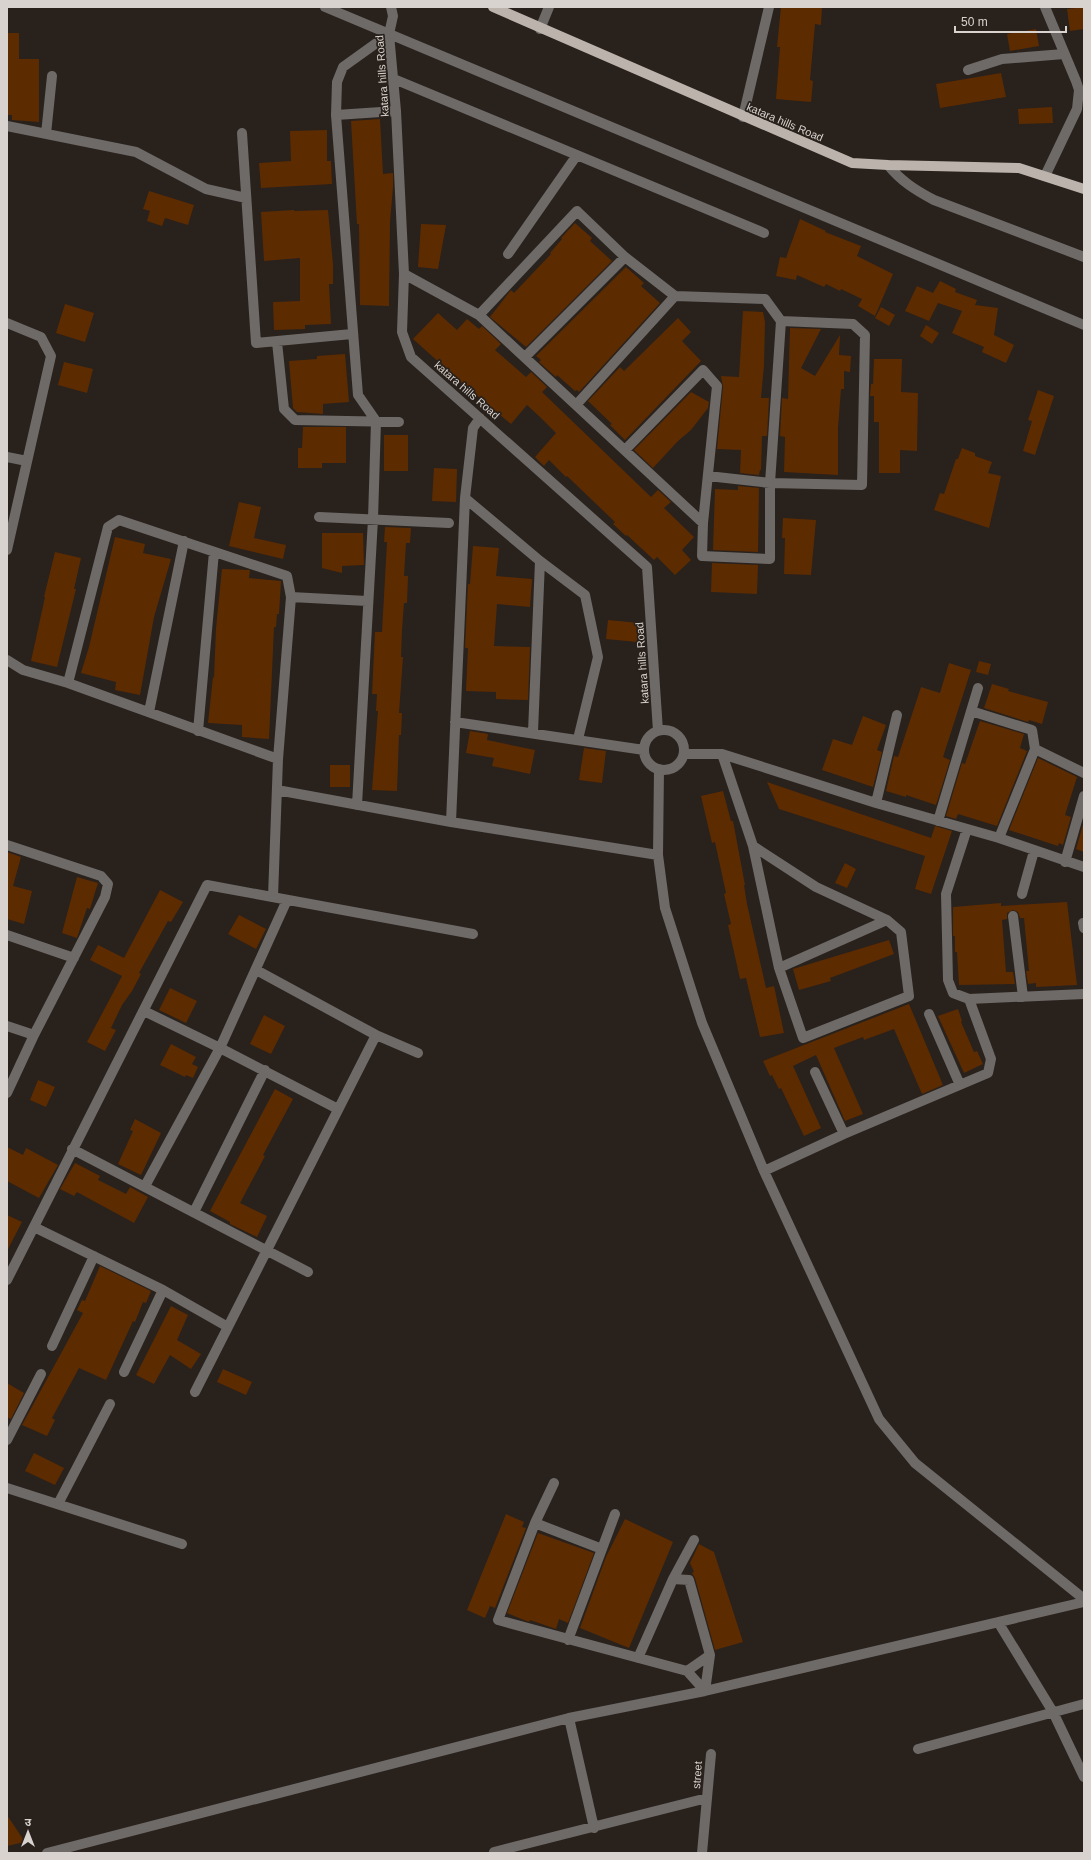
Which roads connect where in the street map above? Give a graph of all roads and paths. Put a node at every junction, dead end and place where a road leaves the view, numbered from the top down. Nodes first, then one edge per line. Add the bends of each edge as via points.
1 (325, 7) edge
2 (493, 7) edge
3 (549, 7) edge
4 (769, 7) edge
5 (1045, 7) edge
6 (392, 11) edge
7 (540, 28) junction
8 (390, 34) junction
9 (1064, 54) junction
10 (968, 70) dead end
11 (52, 76) dead end
12 (394, 79) junction
13 (396, 111) junction
14 (336, 115) junction
15 (743, 117) junction
16 (7, 126) edge
17 (242, 133) dead end
18 (46, 134) junction
19 (577, 155) junction
20 (888, 166) junction
21 (1045, 176) junction
22 (1084, 189) edge
23 (246, 198) junction
24 (764, 233) dead end
25 (508, 254) dead end
26 (625, 256) junction
27 (1084, 257) edge
28 (404, 274) junction
29 (675, 296) junction
30 (479, 315) junction
31 (781, 321) junction
32 (7, 323) edge
33 (1084, 325) edge
34 (352, 334) junction
35 (278, 342) junction
36 (525, 357) junction
37 (576, 405) junction
38 (480, 418) junction
39 (376, 421) junction
40 (399, 422) dead end
41 (625, 450) junction
42 (7, 457) edge
43 (27, 461) junction
44 (708, 476) junction
45 (770, 483) junction
46 (465, 498) junction
47 (319, 517) dead end
48 (373, 519) junction
49 (449, 522) dead end
50 (703, 523) junction
51 (184, 540) junction
52 (8, 544) edge
53 (214, 552) junction
54 (540, 561) junction
55 (291, 596) junction
56 (367, 602) junction
57 (7, 660) edge
58 (68, 683) junction
59 (978, 688) dead end
60 (971, 710) junction
61 (149, 712) junction
62 (897, 715) dead end
63 (455, 722) junction
64 (198, 730) junction
65 (658, 731) junction
66 (533, 732) junction
67 (578, 739) junction
68 (1035, 749) junction
69 (644, 750) junction
70 (684, 754) junction
71 (722, 754) junction
72 (278, 759) junction
73 (659, 770) junction
74 (1084, 773) edge
75 (277, 790) junction
76 (1084, 796) edge
77 (876, 803) junction
78 (357, 805) junction
79 (938, 821) junction
80 (451, 822) junction
81 (967, 830) junction
82 (999, 838) junction
83 (7, 845) edge
84 (753, 846) junction
85 (1034, 851) junction
86 (658, 855) junction
87 (1065, 862) junction
88 (1084, 868) edge
89 (1022, 894) dead end
90 (273, 897) junction
91 (287, 900) junction
92 (1013, 916) dead end
93 (887, 920) junction
94 (473, 934) dead end
95 (7, 935) edge
96 (74, 958) junction
97 (779, 968) junction
98 (256, 970) junction
99 (1084, 994) edge
100 (1023, 997) junction
101 (969, 1000) junction
102 (144, 1011) junction
103 (929, 1014) dead end
104 (7, 1026) edge
105 (34, 1035) junction
106 (376, 1036) junction
107 (220, 1048) junction
108 (418, 1054) dead end
109 (265, 1070) junction
110 (815, 1072) dead end
111 (960, 1085) junction
112 (7, 1093) edge
113 (338, 1109) junction
114 (844, 1134) junction
115 (72, 1149) junction
116 (764, 1171) junction
117 (145, 1186) junction
118 (194, 1212) junction
119 (34, 1227) junction
120 (267, 1250) junction
121 (94, 1256) junction
122 (308, 1272) dead end
123 (7, 1280) edge
124 (163, 1290) junction
125 (228, 1327) junction
126 (52, 1346) dead end
127 (124, 1372) dead end
128 (41, 1374) dead end
129 (195, 1392) dead end
130 (110, 1404) dead end
131 (7, 1440) edge
132 (554, 1483) dead end
133 (7, 1488) edge
134 (58, 1504) junction
135 (615, 1514) dead end
136 (535, 1523) junction
137 (694, 1540) dead end
138 (182, 1544) dead end
139 (602, 1549) junction
140 (673, 1579) junction
141 (1084, 1600) edge
142 (998, 1622) junction
143 (568, 1640) junction
144 (710, 1655) junction
145 (638, 1658) junction
146 (687, 1671) junction
147 (705, 1691) junction
148 (1084, 1704) edge
149 (1053, 1712) junction
150 (569, 1718) junction
151 (918, 1749) dead end
152 (711, 1754) dead end
153 (1084, 1777) edge
154 (708, 1798) junction
155 (594, 1828) junction
156 (494, 1852) dead end
157 (47, 1853) edge
158 (702, 1853) edge

1 - 8 street
2 - 7 main road, katara hills Road
3 - 7 street
4 - 15 street
5 - 9 street
6 - 8 street, katara hills Road
7 - 15 main road, katara hills Road
8 - 12 street, katara hills Road
8 - 14 street via 343,66 337,82
8 - 33 street
9 - 10 street via 1002,59
9 - 21 street via 1076,81 1079,98 1077,109
11 - 18 street
12 - 13 street, katara hills Road
12 - 19 street
13 - 14 street
13 - 28 street, katara hills Road
14 - 34 street
15 - 20 main road, katara hills Road via 852,163
16 - 18 street
17 - 23 street
18 - 23 street via 136,152 206,189
19 - 24 street
19 - 25 street
20 - 21 main road, katara hills Road via 1019,168
20 - 27 street via 913,189 934,200
21 - 22 main road, katara hills Road
23 - 35 street via 256,343
26 - 29 street
26 - 30 street via 577,211
26 - 36 street
28 - 30 street
28 - 38 street, katara hills Road via 402,332 411,357
29 - 31 street via 765,299
29 - 37 street
30 - 36 street
31 - 45 street
31 - 45 street via 853,324 865,335 862,486
32 - 43 street via 41,337 50,356
34 - 35 street
34 - 39 street via 358,395
35 - 39 street via 284,408 295,420
36 - 37 street
37 - 41 street
38 - 46 street via 473,428
38 - 65 street, katara hills Road via 648,567
39 - 40 street
39 - 48 street
41 - 44 street via 703,370 718,386
41 - 50 street
42 - 43 street
43 - 52 street
44 - 45 street
44 - 50 street
45 - 50 street via 770,559 702,556
46 - 54 street
46 - 63 street
47 - 48 street
48 - 49 street
48 - 56 street
51 - 53 street
51 - 58 street via 119,520 108,527
51 - 61 street
53 - 55 street via 287,576
53 - 64 street
54 - 66 street
54 - 67 street via 585,595 598,657
55 - 56 street
55 - 72 street
56 - 78 street
57 - 58 street via 23,670
58 - 61 street
59 - 60 street
60 - 68 street via 1032,730
60 - 79 street
61 - 64 street
62 - 77 street
63 - 66 street
63 - 80 street
64 - 72 street
65 - 69 street via 648,738
65 - 70 street via 678,735 682,741
66 - 67 street
67 - 69 street
68 - 74 street
68 - 82 street
69 - 73 street via 648,762
70 - 71 street
70 - 73 street via 672,769
71 - 77 street
71 - 84 street
72 - 75 street
73 - 86 street
75 - 78 street
75 - 90 street
76 - 87 street
77 - 79 street
78 - 80 street
79 - 81 street
80 - 86 street
81 - 82 street
81 - 101 street via 946,894 948,980 953,992
82 - 85 street
83 - 96 street via 101,876 108,884 105,897
84 - 93 street via 816,887
84 - 97 street
85 - 87 street
85 - 89 street
86 - 116 street via 665,908 702,1023
87 - 88 street
90 - 91 street
90 - 102 street via 207,885
91 - 94 street
91 - 98 street
92 - 100 street
93 - 97 street
93 - 97 street via 901,932 909,996 804,1038
95 - 96 street
96 - 105 street
98 - 106 street
98 - 107 street
99 - 100 street
100 - 101 street
101 - 111 street via 991,1059 988,1073
102 - 107 street
102 - 115 street
103 - 111 street
104 - 105 street
105 - 112 street
106 - 108 street
106 - 113 street
107 - 109 street
107 - 117 street
109 - 113 street
109 - 118 street
110 - 114 street
111 - 114 street
113 - 120 street
114 - 116 street
115 - 117 street
115 - 119 street
116 - 141 street via 879,1419 915,1463
117 - 118 street
118 - 120 street
119 - 121 street
119 - 123 street
120 - 122 street
120 - 125 street
121 - 124 street
121 - 126 street
124 - 125 street
124 - 127 street
125 - 129 street
128 - 131 street
130 - 134 street
132 - 136 street
133 - 134 street
134 - 138 street
135 - 139 street
136 - 139 street
136 - 143 street via 498,1620
137 - 140 street
139 - 143 street
140 - 144 street via 689,1580
140 - 145 street
141 - 142 street
142 - 147 street
142 - 149 street
143 - 145 street
144 - 146 street
144 - 147 street
145 - 146 street
146 - 147 street
147 - 150 street
148 - 149 street
149 - 151 street
149 - 153 street
150 - 155 street
150 - 157 street
152 - 154 street, street
154 - 155 street
154 - 158 street, street
155 - 156 street

